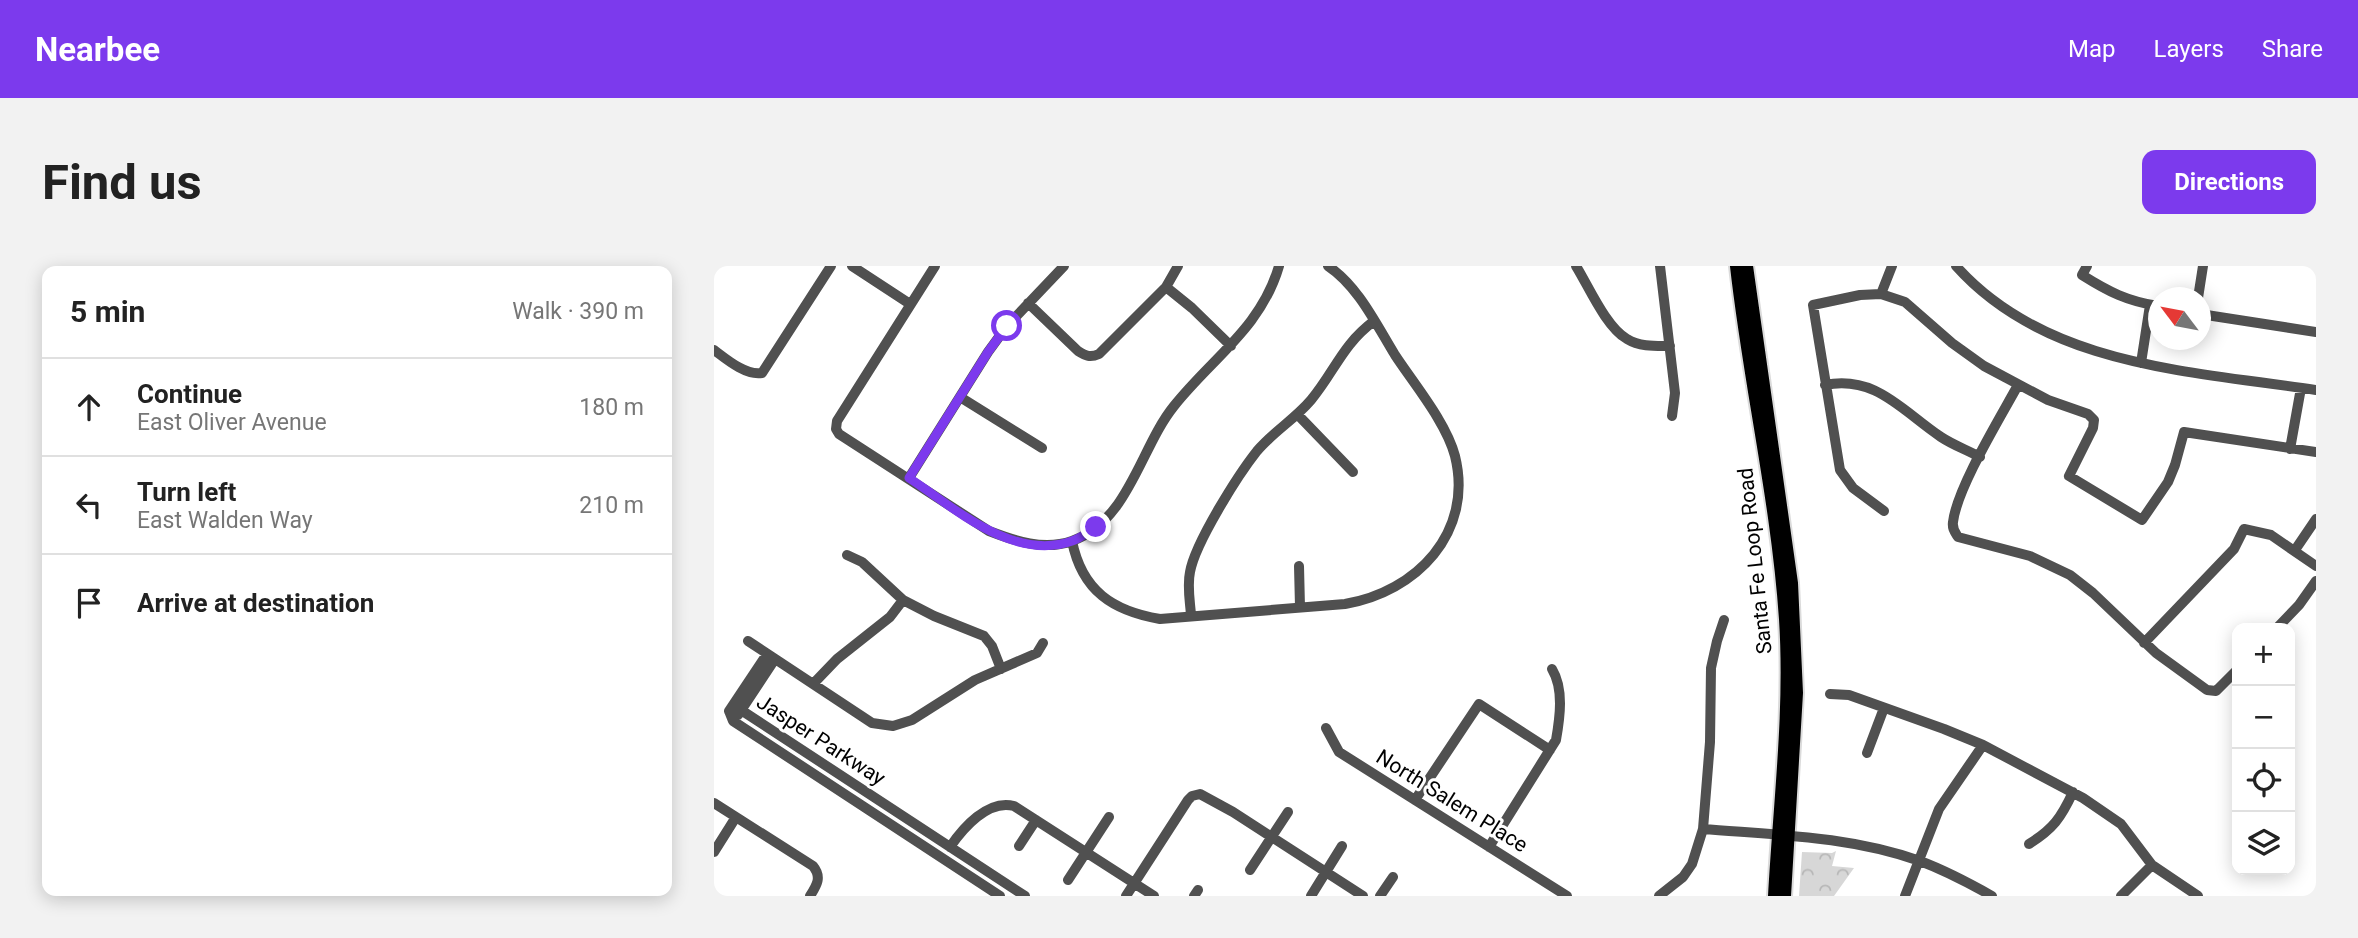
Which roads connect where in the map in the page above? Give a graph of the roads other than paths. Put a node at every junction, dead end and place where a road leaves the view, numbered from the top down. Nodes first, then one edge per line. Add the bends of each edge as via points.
1 (831, 266) edge
2 (852, 266) edge
3 (935, 266) edge
4 (1064, 266) edge
5 (1178, 266) edge
6 (1279, 266) edge
7 (1328, 266) edge
8 (1576, 266) edge
9 (1660, 266) edge
10 (1736, 266) edge
11 (1748, 266) edge
12 (1892, 266) edge
13 (1956, 266) edge
14 (2203, 266) edge
15 (2084, 271) edge
16 (1166, 287) junction
17 (2200, 287) edge
18 (1881, 294) junction
19 (1028, 303) junction
20 (910, 304) junction
21 (2148, 305) edge
22 (2211, 316) edge
23 (1374, 321) junction
24 (2148, 332) edge
25 (2316, 332) edge
26 (1231, 346) junction
27 (1670, 346) junction
28 (714, 350) edge
29 (2141, 363) junction
30 (1825, 385) junction
31 (2018, 385) junction
32 (2301, 388) junction
33 (2316, 390) edge
34 (960, 397) junction
35 (1298, 415) junction
36 (1672, 415) dead end
37 (1042, 448) dead end
38 (2290, 449) junction
39 (2316, 453) edge
40 (1980, 457) junction
41 (1353, 472) dead end
42 (909, 478) junction
43 (1884, 511) dead end
44 (2316, 519) edge
45 (1072, 541) junction
46 (2295, 550) junction
47 (847, 555) dead end
48 (1299, 566) dead end
49 (2316, 566) edge
50 (2316, 581) edge
51 (903, 600) junction
52 (1300, 607) junction
53 (1191, 615) junction
54 (1724, 620) dead end
55 (2282, 623) edge
56 (748, 641) dead end
57 (1043, 643) dead end
58 (2144, 643) junction
59 (771, 656) junction
60 (1001, 669) junction
61 (1552, 669) dead end
62 (2232, 675) edge
63 (813, 684) junction
64 (1830, 694) dead end
65 (1884, 708) junction
66 (741, 710) junction
67 (731, 716) junction
68 (1326, 728) dead end
69 (1983, 745) junction
70 (1550, 750) junction
71 (1867, 753) dead end
72 (2073, 792) junction
73 (1415, 800) junction
74 (714, 803) edge
75 (1288, 812) dead end
76 (736, 817) junction
77 (1109, 817) dead end
78 (1036, 820) junction
79 (1703, 829) junction
80 (1784, 834) junction
81 (1271, 837) junction
82 (2029, 844) dead end
83 (1019, 846) dead end
84 (1342, 846) dead end
85 (1489, 847) junction
86 (950, 848) junction
87 (714, 852) edge
88 (1086, 852) junction
89 (1919, 861) junction
90 (2152, 865) junction
91 (1250, 870) dead end
92 (1325, 873) junction
93 (1393, 877) dead end
94 (1068, 880) dead end
95 (1134, 883) junction
96 (810, 896) edge
97 (1000, 896) edge
98 (1025, 896) edge
99 (1126, 896) edge
100 (1154, 896) edge
101 (1311, 896) edge
102 (1363, 896) edge
103 (1380, 896) edge
104 (1567, 896) edge
105 (1659, 896) edge
106 (1774, 896) edge
107 (1785, 896) edge
108 (1905, 896) edge
109 (1992, 896) edge
110 (2121, 896) edge
111 (2199, 896) edge

1 - 28 street via 762,373 747,371
2 - 20 street
3 - 20 street
4 - 19 street
5 - 16 street
6 - 26 street via 1252,323
7 - 23 street via 1349,283
8 - 27 street via 1614,328 1627,340
9 - 27 street
10 - 80 main road, Santa Fe Loop Road via 1785,621
11 - 80 main road, Santa Fe Loop Road via 1796,634 1797,693
12 - 18 street
13 - 29 street via 1993,299 2034,325 2074,345
14 - 17 street
15 - 21 street via 2116,296
16 - 19 street via 1093,356 1078,351
16 - 26 street
18 - 30 street via 1813,305
18 - 31 street via 1905,302 1983,366
19 - 34 street via 988,352
20 - 42 street via 836,421 839,434
22 - 25 street
23 - 35 street via 1346,347
23 - 52 street via 1448,438 1458,481 1455,510 1433,556 1394,589 1367,600
24 - 29 street
26 - 45 street via 1172,408 1112,512
27 - 36 street via 1675,393
29 - 32 street
30 - 40 street via 1857,383 1872,388 1943,438
30 - 43 street via 1840,470 1853,488
31 - 38 street via 2088,414 2094,421 2092,429 2069,476 2142,520 2168,482 2184,432
31 - 40 street
32 - 33 street
32 - 38 street
34 - 37 street
34 - 42 street
35 - 41 street
35 - 53 street via 1258,451 1201,541 1189,575
38 - 39 street
40 - 58 street via 1953,521 1958,537 2030,556 2070,575
42 - 45 street via 989,531 1041,545
44 - 46 street
45 - 53 street via 1076,559 1096,592 1116,607 1160,619
46 - 49 street
46 - 58 street via 2271,535 2244,529 2234,549
47 - 51 street via 862,562
48 - 52 street
50 - 55 street
51 - 60 street via 984,636
51 - 63 street via 890,617
52 - 53 street
54 - 79 street via 1711,668
56 - 59 street
57 - 60 street via 1037,653
58 - 62 street via 2207,690 2217,691
59 - 63 street
59 - 66 street
59 - 67 street
60 - 63 street via 894,726 872,723
61 - 70 street via 1558,679 1559,722
64 - 65 street via 1849,695
65 - 69 street
65 - 71 street
66 - 67 street, Jasper Parkway
66 - 86 street, Jasper Parkway
67 - 97 street, Jasper Parkway
68 - 73 street, North Salem Place via 1339,752
69 - 72 street
69 - 89 street via 1939,808
70 - 73 street via 1479,704
70 - 85 street
72 - 82 street via 2049,832
72 - 90 street via 2121,824
73 - 85 street, North Salem Place
74 - 76 street
75 - 81 street
76 - 87 street
76 - 96 street via 813,866 818,872
77 - 88 street
78 - 83 street
78 - 86 street via 1014,806 994,806 967,825
78 - 88 street
79 - 80 street
79 - 105 street via 1692,864
80 - 89 street
80 - 106 main road, Santa Fe Loop Road
80 - 107 main road, Santa Fe Loop Road
81 - 91 street
81 - 92 street
81 - 95 street via 1204,795 1192,796
84 - 92 street
85 - 104 street, North Salem Place
86 - 98 street, Jasper Parkway
88 - 94 street
88 - 95 street
89 - 108 street
89 - 109 street
90 - 110 street
90 - 111 street
92 - 101 street
92 - 102 street
93 - 103 street
95 - 99 street
95 - 100 street

